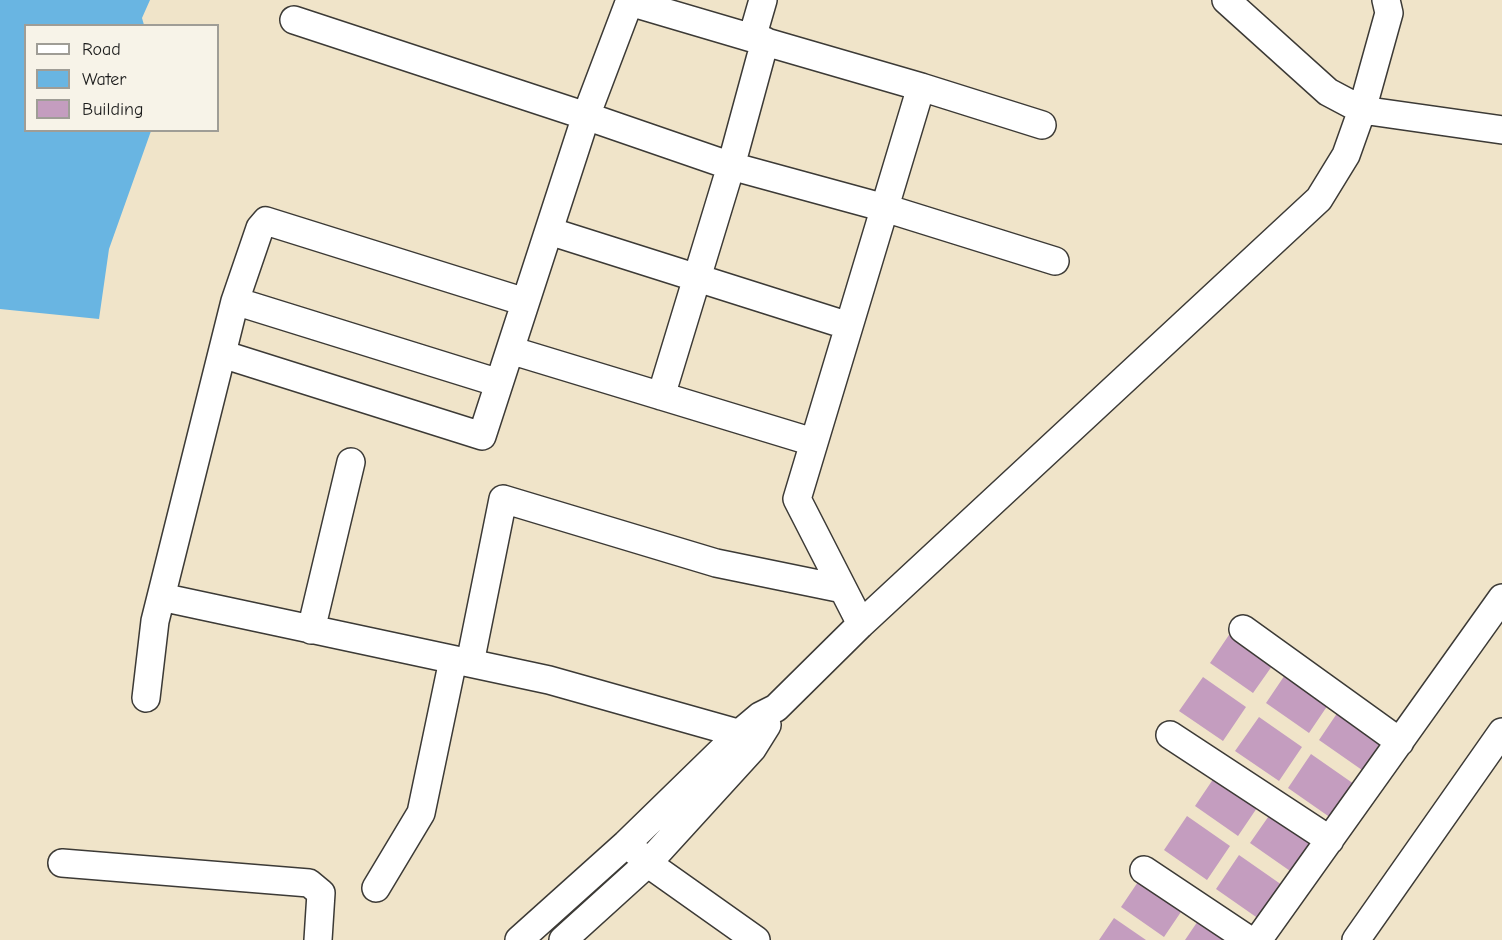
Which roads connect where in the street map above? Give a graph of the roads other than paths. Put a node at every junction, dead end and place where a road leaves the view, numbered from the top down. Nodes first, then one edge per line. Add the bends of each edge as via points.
1 (763, 0) edge
2 (1226, 0) edge
3 (630, 1) edge
4 (1392, 4) edge
5 (294, 20) dead end
6 (759, 39) junction
7 (921, 87) junction
8 (1362, 110) junction
9 (586, 116) junction
10 (1042, 125) dead end
11 (1502, 130) edge
12 (731, 166) junction
13 (885, 208) junction
14 (549, 231) junction
15 (1055, 261) dead end
16 (697, 280) junction
17 (235, 302) junction
18 (525, 302) junction
19 (849, 326) junction
20 (510, 350) junction
21 (222, 354) junction
22 (499, 383) junction
23 (661, 396) junction
24 (813, 442) junction
25 (351, 462) dead end
26 (843, 589) junction
27 (161, 597) junction
28 (1502, 598) edge
29 (861, 624) junction
30 (1243, 629) dead end
31 (311, 630) junction
32 (462, 662) junction
33 (146, 698) dead end
34 (1502, 732) edge
35 (1170, 735) dead end
36 (750, 736) junction
37 (1400, 742) junction
38 (1330, 840) junction
39 (626, 844) junction
40 (62, 863) dead end
41 (648, 863) junction
42 (1144, 870) dead end
43 (376, 888) dead end
44 (318, 940) edge
45 (519, 940) edge
46 (563, 940) edge
47 (756, 940) edge
48 (1249, 940) edge
49 (1258, 940) edge
50 (1356, 940) edge

1 - 6 street
2 - 8 street via 1328,92
3 - 6 street
3 - 9 street
4 - 8 street
5 - 9 street
6 - 7 street
6 - 12 street
7 - 10 street
7 - 13 street
8 - 11 street
8 - 29 street via 1346,155 1319,199
9 - 12 street
9 - 14 street
12 - 13 street
12 - 16 street
13 - 15 street
13 - 19 street
14 - 16 street
14 - 18 street
16 - 19 street
16 - 23 street
17 - 18 street via 260,228 266,221
17 - 21 street
17 - 22 street
18 - 20 street
19 - 24 street
20 - 22 street
20 - 23 street
21 - 22 street via 482,436
21 - 27 street
23 - 24 street
24 - 26 street via 797,500
25 - 31 street
26 - 29 street
26 - 32 street via 716,563 503,499
27 - 31 street
27 - 33 street
28 - 37 street
29 - 36 street via 776,708 760,716
30 - 37 street
31 - 32 street
32 - 36 street via 549,680
32 - 43 street via 421,813
34 - 50 street
35 - 38 street
36 - 39 street
36 - 41 street via 731,773
37 - 38 street
38 - 49 street
39 - 41 street
39 - 45 street
40 - 44 street via 309,883 321,893
41 - 46 street
41 - 47 street
42 - 48 street

